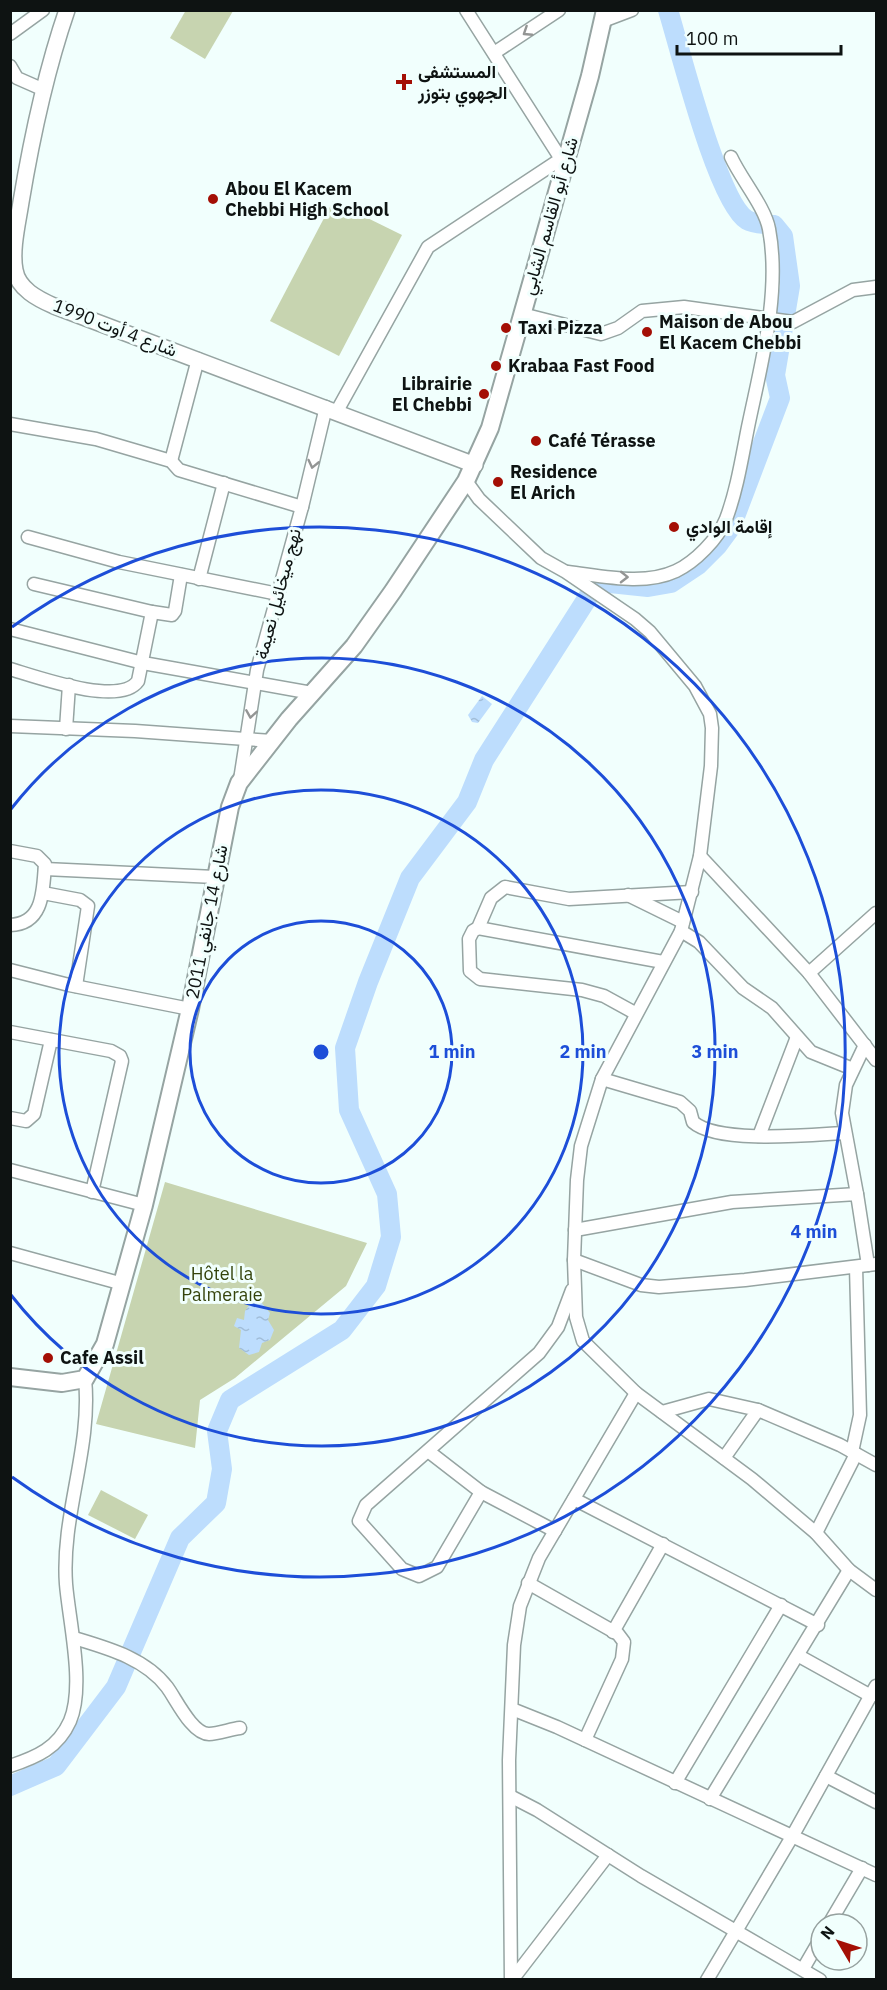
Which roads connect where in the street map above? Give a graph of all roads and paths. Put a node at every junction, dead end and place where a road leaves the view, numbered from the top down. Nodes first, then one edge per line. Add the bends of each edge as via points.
1 (43, 10) edge
2 (67, 10) edge
3 (466, 10) edge
4 (559, 10) edge
5 (632, 10) edge
6 (604, 16) edge
7 (10, 34) edge
8 (494, 52) junction
9 (10, 66) edge
10 (14, 76) edge
11 (42, 89) junction
12 (564, 157) junction
13 (731, 157) dead end
14 (17, 275) junction
15 (876, 287) edge
16 (10, 290) edge
17 (522, 314) junction
18 (774, 321) junction
19 (198, 359) junction
20 (331, 409) junction
21 (10, 424) edge
22 (478, 460) junction
23 (171, 461) junction
24 (466, 481) junction
25 (224, 483) junction
26 (303, 507) junction
27 (28, 537) dead end
28 (566, 572) junction
29 (181, 575) junction
30 (199, 579) junction
31 (34, 584) dead end
32 (278, 594) junction
33 (152, 612) junction
34 (10, 628) edge
35 (143, 663) junction
36 (10, 669) edge
37 (69, 685) junction
38 (255, 685) junction
39 (312, 693) junction
40 (10, 726) edge
41 (66, 729) junction
42 (247, 738) junction
43 (272, 741) junction
44 (239, 783) junction
45 (10, 851) edge
46 (700, 856) junction
47 (45, 869) junction
48 (215, 877) junction
49 (692, 892) junction
50 (43, 894) junction
51 (628, 895) junction
52 (876, 913) edge
53 (10, 925) edge
54 (682, 927) junction
55 (478, 928) junction
56 (663, 962) junction
57 (10, 970) edge
58 (809, 973) junction
59 (76, 986) junction
60 (189, 1009) junction
61 (635, 1013) junction
62 (10, 1032) edge
63 (797, 1037) junction
64 (51, 1040) junction
65 (865, 1045) junction
66 (876, 1060) edge
67 (853, 1069) junction
68 (602, 1079) junction
69 (10, 1118) edge
70 (844, 1133) junction
71 (759, 1136) junction
72 (10, 1170) edge
73 (92, 1192) junction
74 (857, 1194) junction
75 (144, 1205) junction
76 (575, 1230) junction
77 (10, 1253) edge
78 (574, 1260) junction
79 (867, 1265) edge
80 (575, 1280) junction
81 (123, 1284) junction
82 (10, 1377) edge
83 (85, 1379) junction
84 (636, 1393) junction
85 (758, 1410) junction
86 (662, 1412) junction
87 (428, 1451) junction
88 (854, 1453) junction
89 (724, 1458) junction
90 (876, 1465) edge
91 (481, 1492) junction
92 (574, 1499) junction
93 (555, 1531) junction
94 (816, 1533) junction
95 (663, 1544) junction
96 (849, 1570) junction
97 (528, 1583) junction
98 (876, 1590) edge
99 (781, 1605) junction
100 (818, 1625) junction
101 (613, 1632) junction
102 (74, 1638) junction
103 (799, 1656) junction
104 (874, 1691) edge
105 (512, 1709) junction
106 (240, 1728) dead end
107 (585, 1740) junction
108 (10, 1766) edge
109 (826, 1776) junction
110 (675, 1783) junction
111 (510, 1796) junction
112 (710, 1799) junction
113 (876, 1802) edge
114 (793, 1835) junction
115 (608, 1856) junction
116 (862, 1868) junction
117 (876, 1875) edge
118 (836, 1912) edge
119 (735, 1930) junction
120 (809, 1959) edge
121 (803, 1969) junction
122 (512, 1980) edge
123 (707, 1980) edge
124 (820, 1980) edge

1 - 7 street
2 - 11 street
3 - 8 street
4 -> 8 street
5 - 6 street
6 - 12 main road, شارع أبو القاسم الشابي
8 - 12 street
9 - 10 street
10 - 11 street
11 - 14 street via 19,218
12 - 17 main road, شارع أبو القاسم الشابي
12 - 20 street, نهج ميخائيل نعيمة via 428,247
13 - 18 street via 769,226
14 - 16 street
14 - 19 street, شارع 4 أوت 1990 via 25,289 42,301
15 - 18 street via 853,290 792,322
17 - 18 street via 601,334 618,328 642,311 684,307
17 - 22 main road, شارع أبو القاسم الشابي
28 -> 18 street via 657,578 678,570 714,538 726,520
19 - 20 street, شارع 4 أوت 1990
19 - 23 street
20 - 22 street, شارع 4 أوت 1990
20 -> 26 street, نهج ميخائيل نعيمة
21 - 23 street via 96,439
22 - 24 main road, شارع 14 جانفي 2011
23 - 25 street via 179,470
24 - 28 street via 479,499 541,558
24 - 39 main road, شارع 14 جانفي 2011 via 354,646
25 - 26 street
25 - 30 street
26 - 32 street, نهج ميخائيل نعيمة
27 - 29 street
28 - 46 street via 635,619 670,654 695,686 710,714 712,747
29 - 30 street
29 - 33 street via 172,615
30 - 32 street
31 - 33 street
32 - 38 street, نهج ميخائيل نعيمة
33 - 35 street
34 - 35 street
35 - 37 street via 138,681 125,691
35 - 38 street
36 - 37 street
37 - 41 street
38 - 39 street
38 -> 42 street, نهج ميخائيل نعيمة
39 - 43 main road, شارع 14 جانفي 2011
40 - 41 street
41 - 42 street
42 - 43 street
42 - 44 street, نهج ميخائيل نعيمة
43 - 44 main road, شارع 14 جانفي 2011
44 - 48 main road, شارع 14 جانفي 2011
45 - 47 street via 37,856
46 - 49 street
46 - 58 street
47 - 48 street
47 - 50 street
48 - 60 main road, شارع 14 جانفي 2011
49 - 51 street
49 - 54 street
50 - 53 street via 38,911 22,923
50 - 59 street via 81,900 88,906
51 - 54 street
51 - 55 street via 569,899 505,887 491,898
52 - 58 street
54 - 56 street
54 - 63 street via 743,988 772,1008
55 - 56 street
55 - 61 street via 469,939 472,975 582,990 604,996
56 - 61 street
57 - 59 street
58 - 65 street
59 - 60 street
60 - 75 main road, شارع 14 جانفي 2011
61 - 68 street
62 - 64 street
63 - 67 street via 816,1055
63 - 71 street
64 - 69 street via 34,1114 26,1121
64 - 73 street via 111,1051 122,1061
65 - 66 street
65 - 67 street
67 - 70 street via 843,1097
68 - 71 street via 680,1102 699,1128
68 - 76 street via 581,1146
70 - 71 street
70 - 74 street
72 - 73 street
73 - 75 street
74 - 76 street via 732,1202
74 - 79 street
75 - 81 main road, شارع 14 جانفي 2011
76 - 78 street
77 - 81 street
78 - 79 street via 641,1285 659,1287
78 - 80 street
79 - 88 street via 860,1415
80 - 84 street via 576,1317 583,1341
80 - 87 street via 558,1327 539,1353
81 - 83 main road, شارع 14 جانفي 2011 via 100,1356
82 - 83 main road via 63,1383
83 - 102 street via 87,1421 67,1545 66,1583
84 - 86 street
84 - 92 street
85 - 86 street via 709,1399
85 - 88 street
85 - 89 street
86 - 89 street
87 - 91 street
87 - 91 street via 366,1505 360,1516 359,1521 402,1569 419,1576 436,1567
88 - 90 street
88 - 94 street
89 - 94 street
91 - 93 street
92 - 93 street
92 - 95 street
93 - 97 street
94 - 96 street
95 - 99 street
95 - 101 street
96 - 98 street
96 - 100 street
97 - 101 street
97 - 105 street via 514,1645
99 - 100 street
99 - 110 street
100 - 103 street
101 - 107 street via 626,1649
102 - 106 street via 112,1649 141,1664 166,1685 198,1730 208,1734
102 - 108 street via 75,1706 70,1721 46,1752
103 - 104 street
103 - 112 street
104 - 109 street
105 - 107 street
105 - 111 street
107 - 110 street
109 - 113 street
109 - 114 street
110 - 112 street
111 - 115 street
111 - 122 street
112 - 114 street
114 - 116 street
114 - 119 street
115 - 119 street
115 - 122 street
116 - 117 street
116 - 118 street
119 - 121 street
119 - 123 street
120 - 121 street
121 - 124 street

